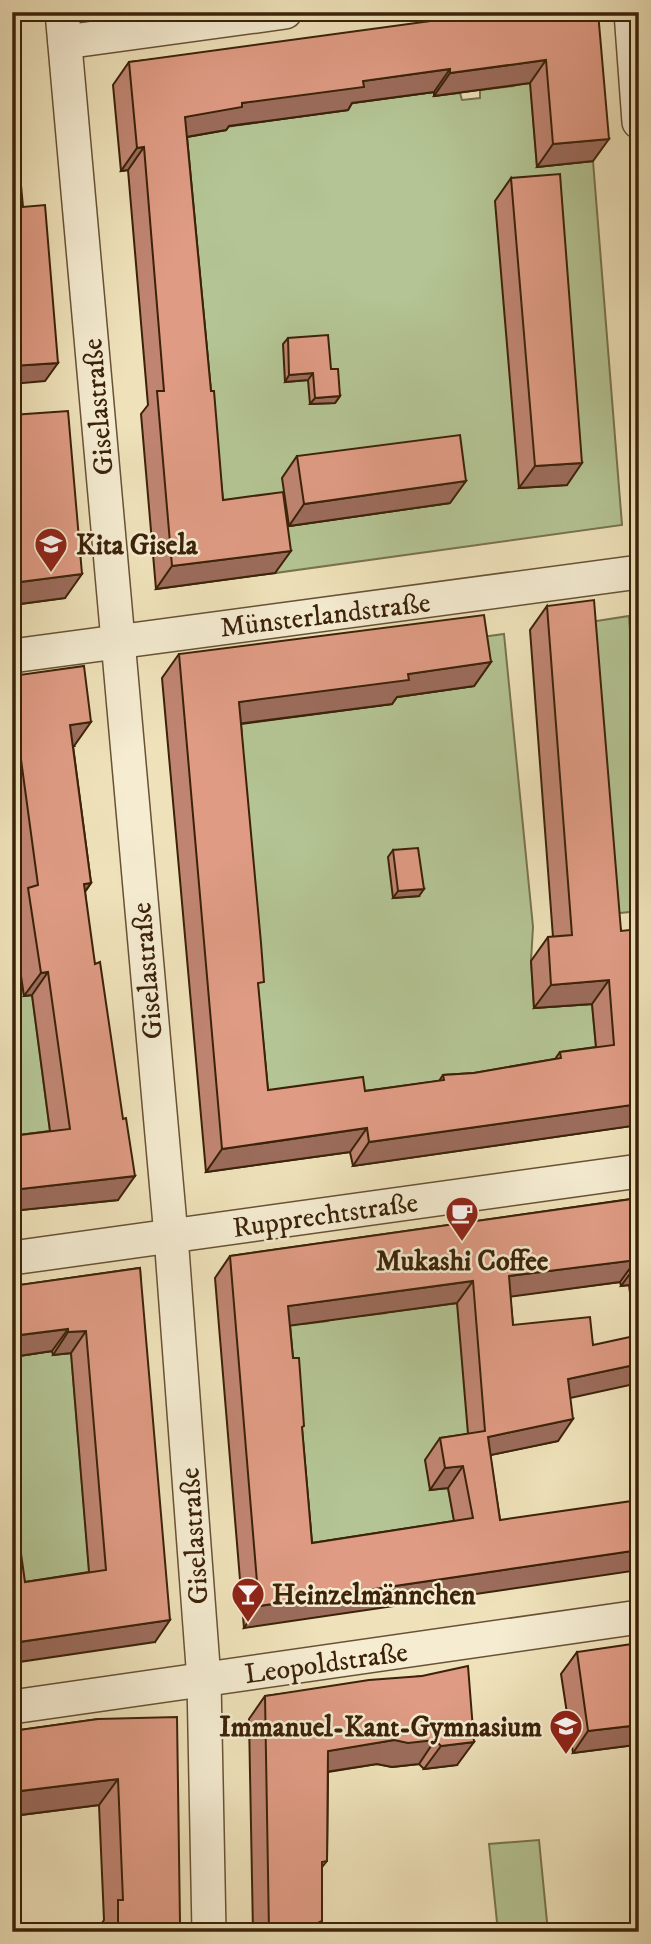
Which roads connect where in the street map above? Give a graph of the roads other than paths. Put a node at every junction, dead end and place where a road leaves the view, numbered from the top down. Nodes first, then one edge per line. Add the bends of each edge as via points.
1 (285, 12) edge
2 (631, 12) edge
3 (63, 27) edge
4 (639, 122) edge
5 (639, 572) edge
6 (117, 642) junction
7 (12, 656) edge
8 (639, 1171) edge
9 (171, 1236) junction
10 (12, 1258) edge
11 (639, 1617) edge
12 (204, 1680) junction
13 (12, 1707) edge
14 (209, 1932) edge

1 - 3 street
2 - 4 street
3 - 6 street, Giselastraße
5 - 6 street, Münsterlandstraße
6 - 7 street, Münsterlandstraße
6 - 9 street, Giselastraße
8 - 9 street, Rupprechtstraße
9 - 10 street, Rupprechtstraße
9 - 12 street, Giselastraße
11 - 12 street, Leopoldstraße
12 - 13 street, Leopoldstraße
12 - 14 street, Giselastraße

